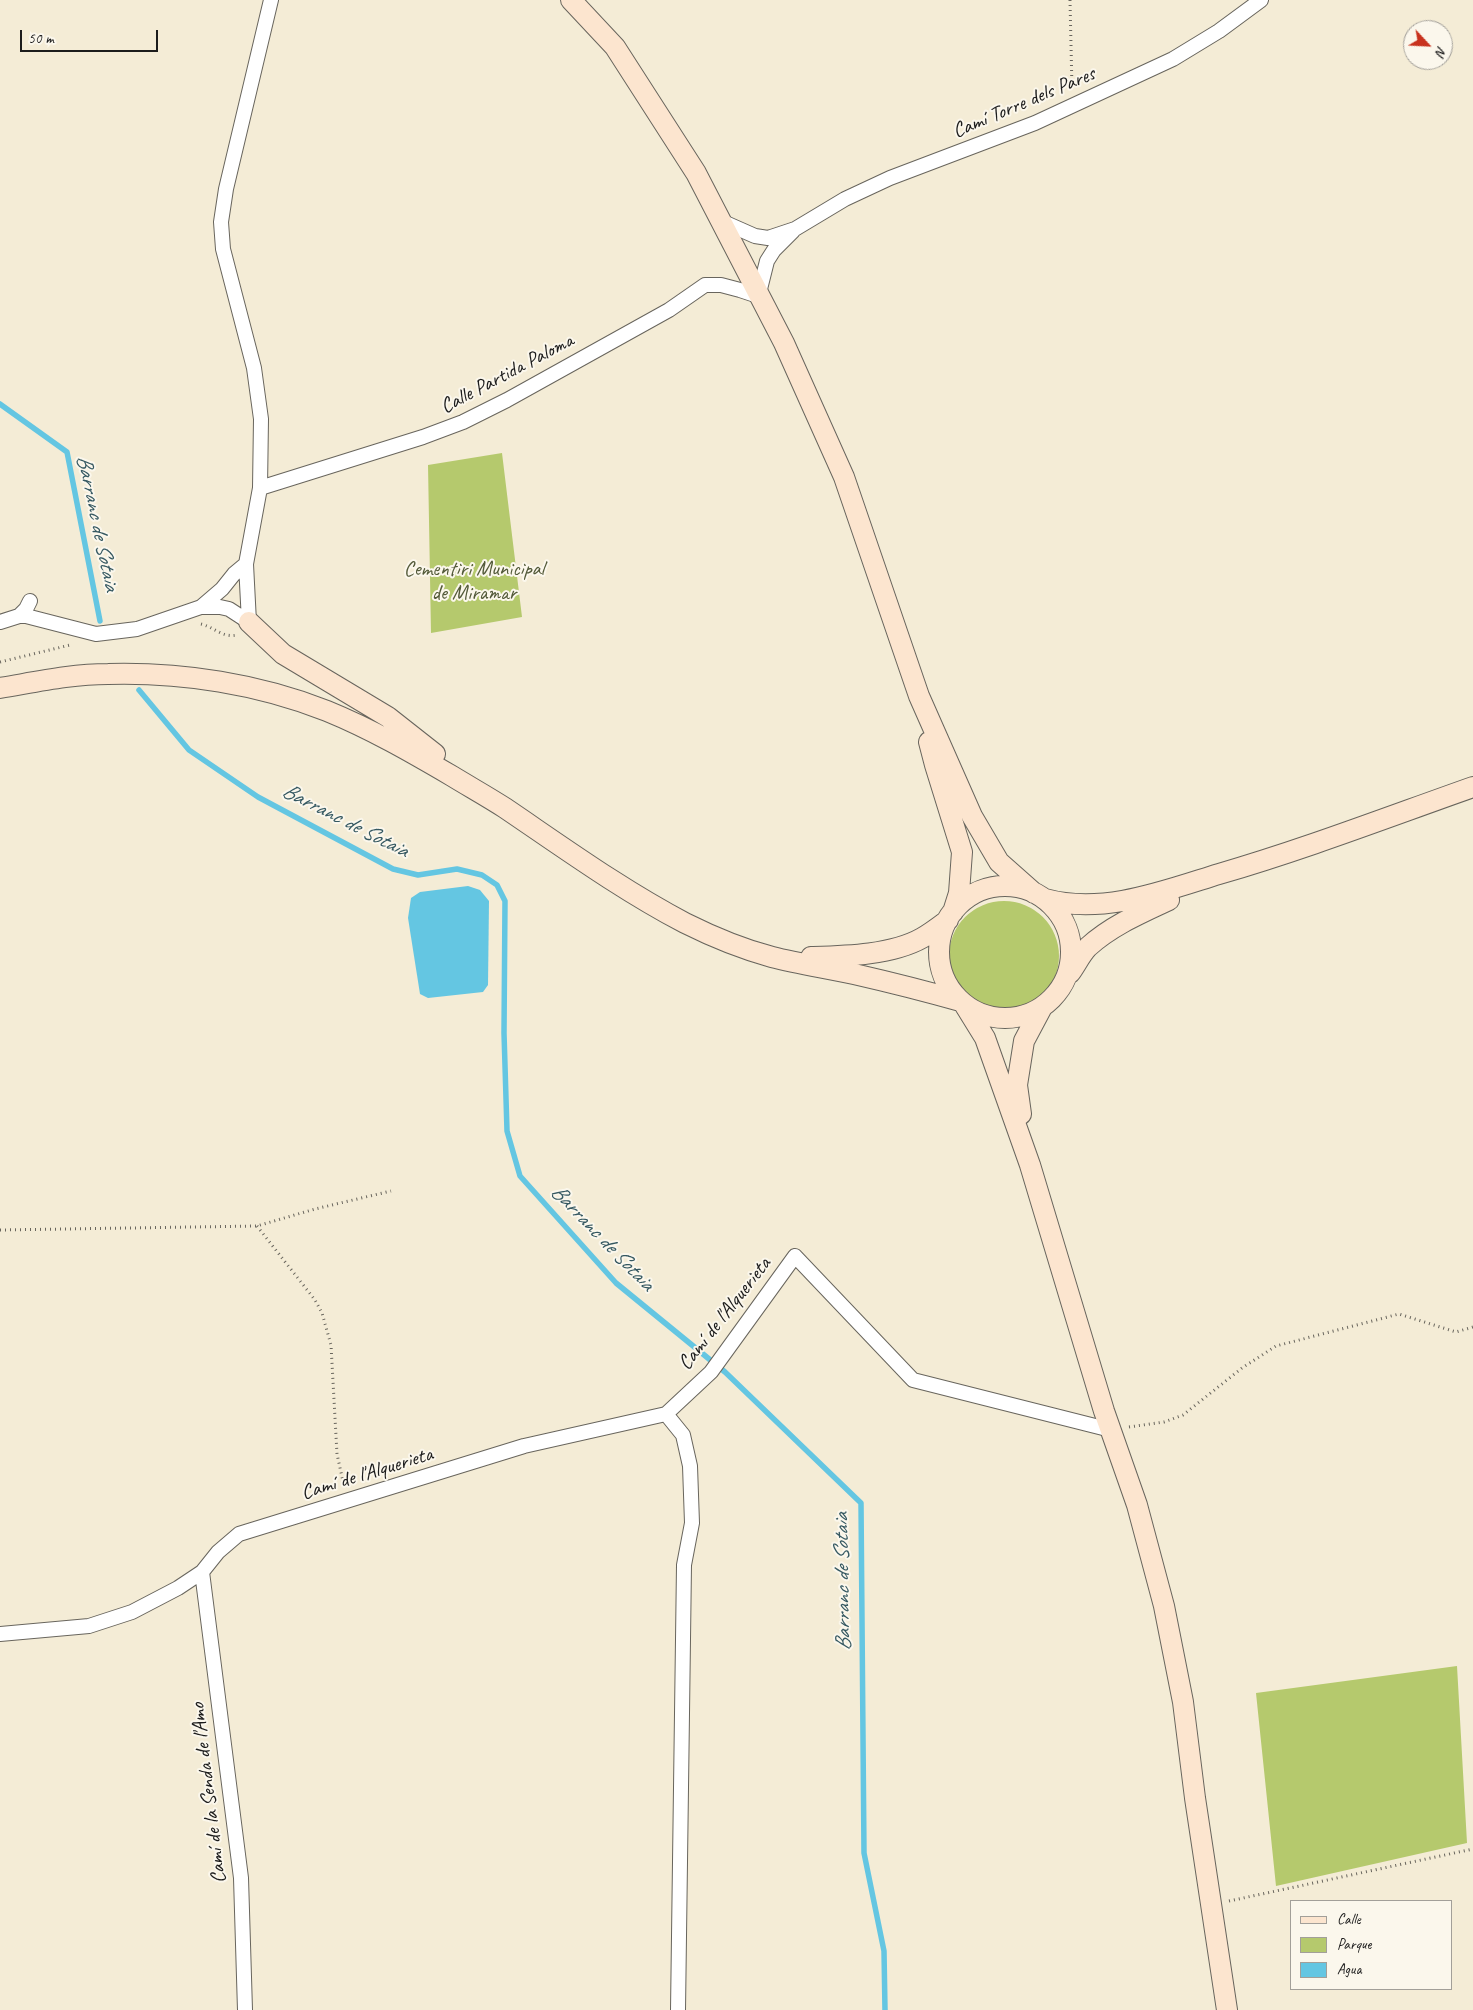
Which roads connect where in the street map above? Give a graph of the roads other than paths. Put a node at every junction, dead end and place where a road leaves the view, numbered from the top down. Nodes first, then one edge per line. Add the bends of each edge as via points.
1 (271, 0) edge
2 (571, 0) edge
3 (1261, 0) edge
4 (721, 221) junction
5 (795, 229) junction
6 (760, 295) junction
7 (260, 488) junction
8 (246, 564) junction
9 (30, 601) dead end
10 (201, 607) junction
11 (19, 616) junction
12 (0, 622) edge
13 (249, 622) junction
14 (0, 688) edge
15 (919, 696) junction
16 (458, 780) junction
17 (1473, 787) edge
18 (1256, 863) junction
19 (1040, 896) junction
20 (950, 916) junction
21 (772, 957) junction
22 (1064, 981) junction
23 (962, 1002) junction
24 (1041, 1009) junction
25 (1030, 1165) junction
26 (666, 1414) junction
27 (1111, 1430) junction
28 (202, 1572) junction
29 (0, 1634) edge
30 (245, 2010) edge
31 (678, 2010) edge
32 (1227, 2010) edge

1 - 7 street via 228,179 222,222 223,249 250,349 258,393
2 - 4 main road via 615,47 696,173
3 - 5 street, Camí Torre dels Pares via 1173,59 1035,123 890,178 845,199
4 - 5 street, Camí Torre dels Pares via 755,236 768,238
4 - 6 main road
5 - 6 street, Camí Torre dels Pares via 767,261
6 - 7 street, Calle Partida Paloma via 705,285 668,310 470,419
6 - 15 main road via 844,477
7 - 8 street
8 - 10 street
8 - 13 street
9 - 11 street
10 - 11 street via 137,629 96,634
10 - 13 street via 229,609
11 - 12 street
13 - 16 main road via 282,654 395,722 436,755
14 - 16 main road via 108,674 180,677 233,684 327,711 382,736
15 - 19 main road via 986,841 999,862
15 - 20 main road via 935,765 962,852 959,893
16 - 21 main road via 626,889 686,923 727,942
17 - 18 main road
18 - 19 main road via 1144,897 1070,905
18 - 22 main road via 1111,929 1087,948
19 - 20 main road via 1025,889 1001,886 972,895
19 - 22 main road via 1056,909 1070,935 1071,958
20 - 21 main road via 922,939 881,952
20 - 23 main road via 943,930 939,956 945,981
21 - 23 main road
22 - 24 main road via 1060,990
23 - 24 main road via 985,1016 1014,1018
23 - 25 main road via 985,1038
24 - 25 main road via 1024,1041 1017,1085
25 - 27 main road
26 - 27 street, Camí de l'Alquerieta via 711,1372 795,1256 913,1380
26 - 28 street, Camí de l'Alquerieta via 524,1446 239,1534
26 - 31 street via 683,1435 690,1466 692,1523 684,1565
27 - 32 main road via 1137,1505 1164,1606 1182,1702
28 - 29 street, Camí de l'Alquerieta via 152,1602 104,1622
28 - 30 street, Camí de la Senda de l'Amo via 241,1878

